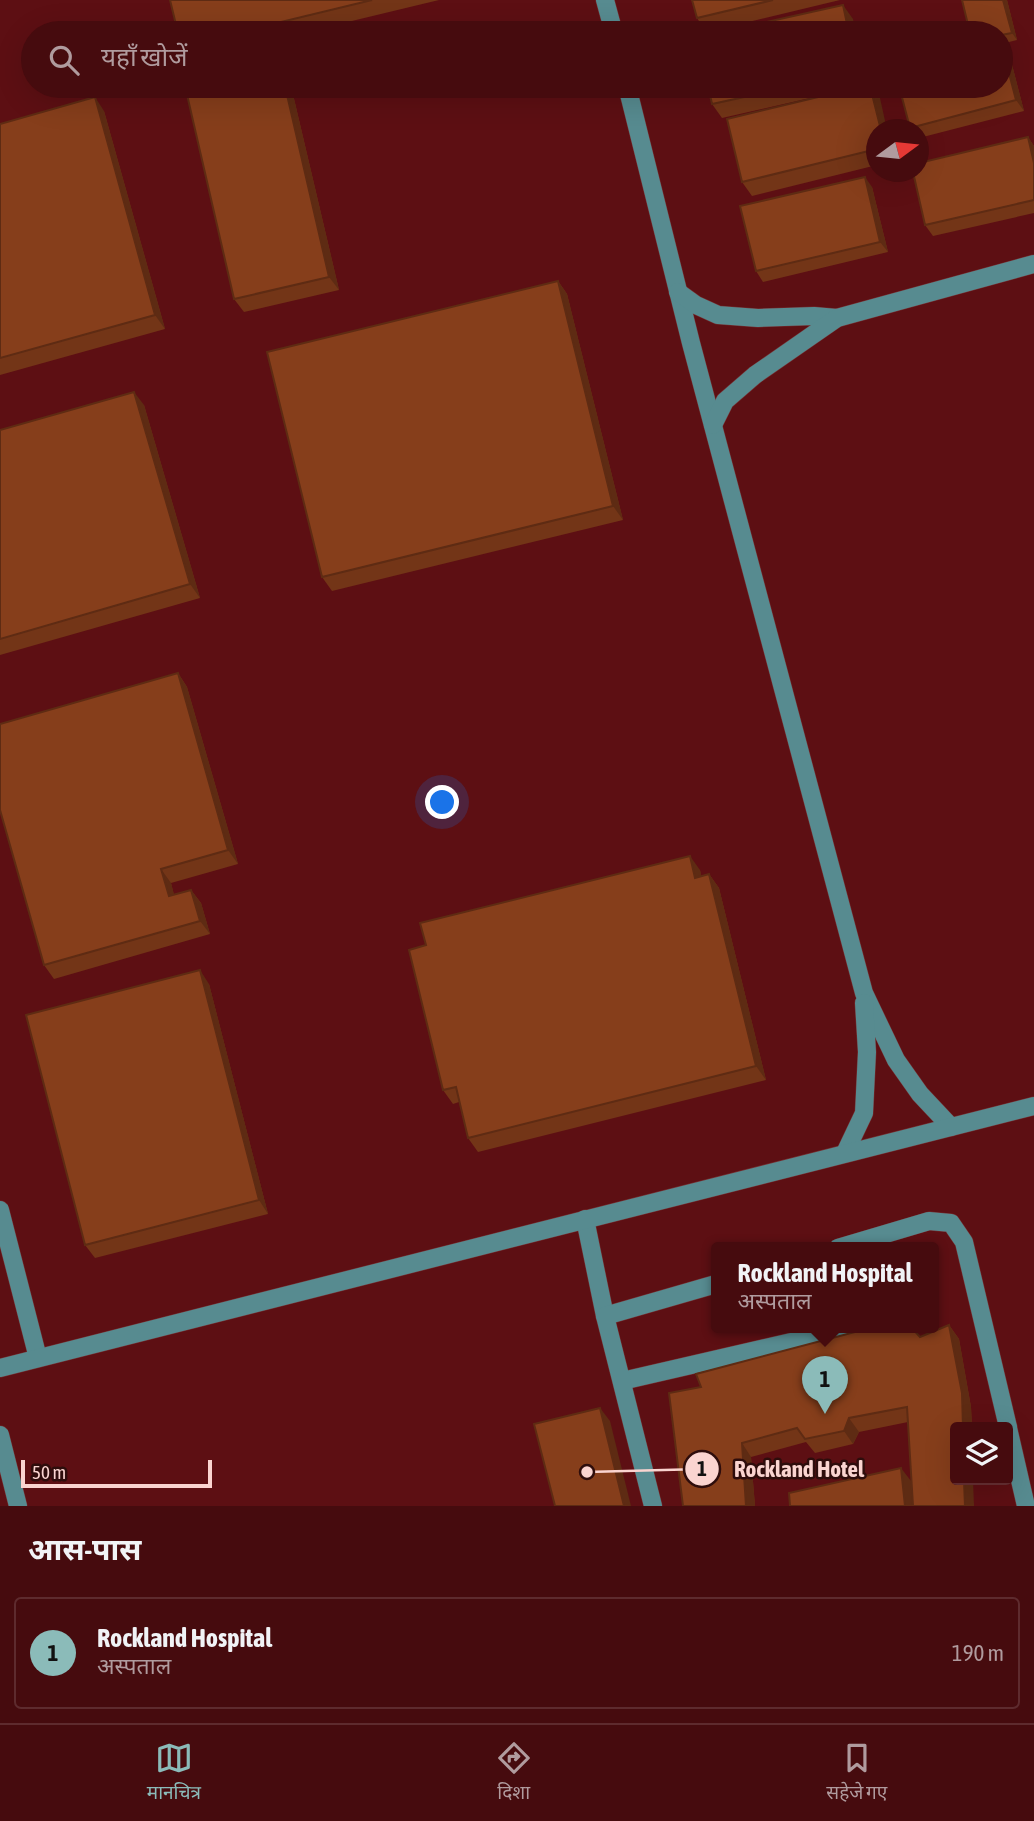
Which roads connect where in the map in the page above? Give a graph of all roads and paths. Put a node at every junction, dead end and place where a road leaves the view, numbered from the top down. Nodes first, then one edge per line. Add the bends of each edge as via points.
1 (606, 0) edge
2 (611, 21) edge
3 (630, 98) edge
4 (1034, 264) edge
5 (678, 292) junction
6 (836, 318) junction
7 (713, 425) junction
8 (864, 993) junction
9 (1034, 1105) edge
10 (951, 1127) junction
11 (845, 1153) junction
12 (0, 1210) edge
13 (585, 1219) junction
14 (893, 1240) edge
15 (711, 1285) edge
16 (605, 1317) junction
17 (830, 1333) edge
18 (38, 1358) junction
19 (0, 1368) edge
20 (622, 1381) junction
21 (1007, 1422) edge
22 (0, 1435) edge
23 (1013, 1449) edge
24 (18, 1506) edge
25 (653, 1506) edge
26 (1026, 1506) edge

1 - 2 street
3 - 5 street
4 - 6 street
5 - 6 street via 718,315
5 - 7 street
6 - 7 street via 725,401
7 - 8 street
8 - 10 street via 896,1059
8 - 11 street via 864,1113
9 - 10 street
10 - 11 street
11 - 13 street
12 - 18 street
13 - 16 street
13 - 18 street
14 - 21 street via 929,1221 951,1223 964,1242
15 - 16 street
16 - 20 street
17 - 20 street
18 - 19 street
20 - 25 street
22 - 24 street
23 - 26 street

